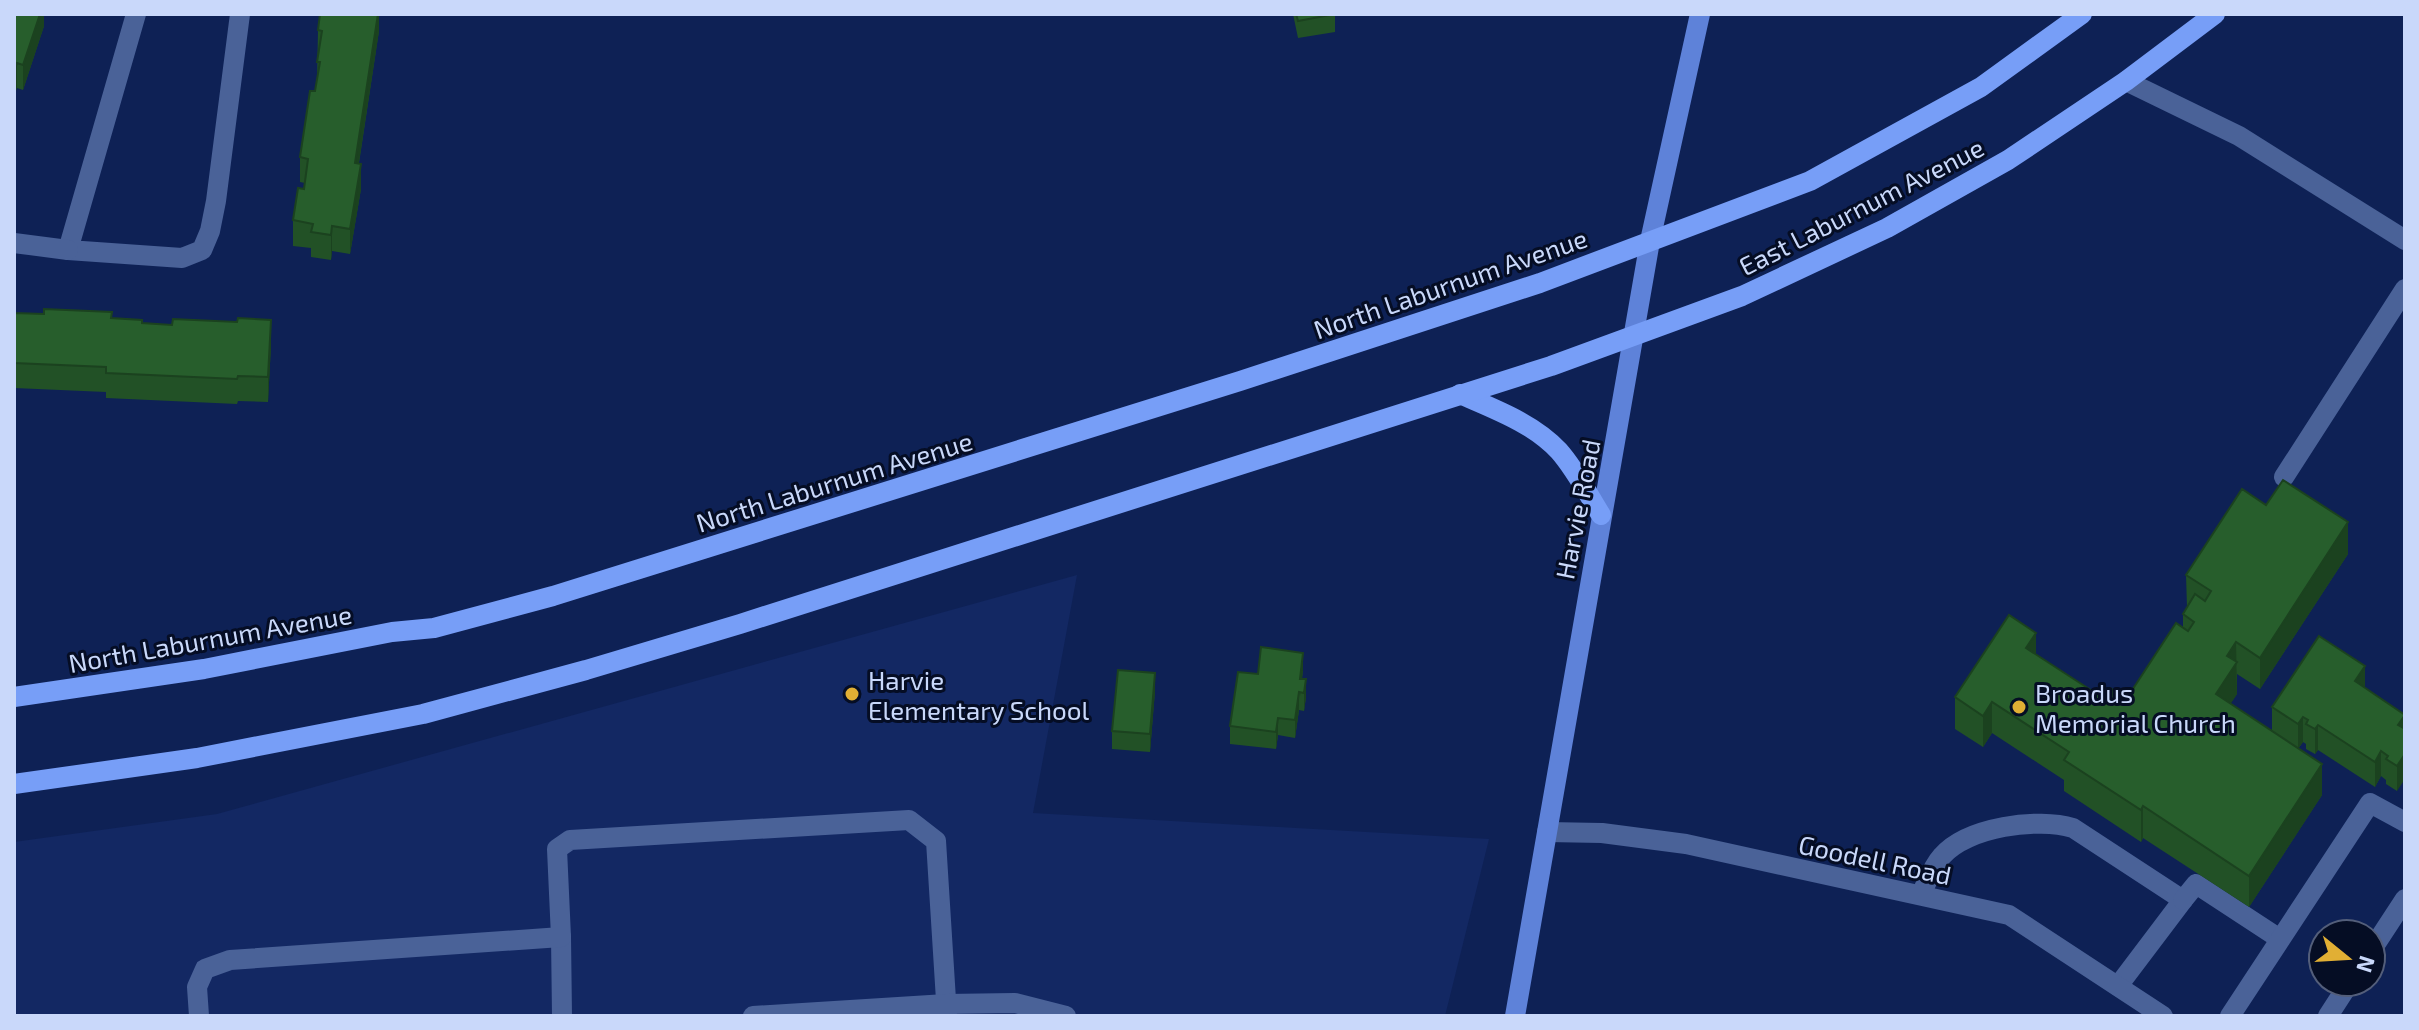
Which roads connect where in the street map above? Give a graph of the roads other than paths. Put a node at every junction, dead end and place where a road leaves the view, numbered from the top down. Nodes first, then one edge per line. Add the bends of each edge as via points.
1 (136, 14) edge
2 (240, 14) edge
3 (1700, 14) edge
4 (2082, 14) edge
5 (2215, 14) edge
6 (2126, 81) junction
7 (2405, 240) edge
8 (1650, 241) junction
9 (14, 243) edge
10 (68, 250) junction
11 (2405, 289) edge
12 (1634, 335) junction
13 (1460, 394) junction
14 (2284, 477) edge
15 (1601, 515) junction
16 (14, 697) edge
17 (14, 784) edge
18 (2405, 822) edge
19 (1547, 832) junction
20 (1921, 895) junction
21 (2405, 899) edge
22 (2183, 900) junction
23 (2387, 927) edge
24 (561, 937) junction
25 (2280, 939) junction
26 (2118, 986) junction
27 (2340, 998) edge
28 (947, 1010) edge
29 (199, 1016) edge
30 (562, 1016) edge
31 (753, 1016) edge
32 (1066, 1016) edge
33 (1515, 1016) edge
34 (2163, 1016) edge
35 (2230, 1016) edge
36 (2328, 1016) edge

1 - 10 street
2 - 10 street via 216,201 202,250 182,258
3 - 8 street, Harvie Road
4 - 8 main road, East Laburnum Avenue via 1981,87 1810,181
5 - 6 main road, East Laburnum Avenue
6 - 7 street via 2239,136
6 - 12 main road, East Laburnum Avenue via 2008,160 1887,228 1742,296
8 - 12 street, Harvie Road
8 - 16 main road, North Laburnum Avenue via 1540,283 1255,376 553,596 434,628
9 - 10 street
11 - 14 street
12 - 13 main road
12 - 15 street, Harvie Road
13 - 15 main road via 1505,414 1559,451
13 - 17 main road via 740,624 423,714 197,758
15 - 19 street, Harvie Road
18 - 25 street via 2370,803
19 - 20 street, Goodell Road via 1686,844
19 - 33 street, Harvie Road
20 - 22 street via 1942,856 1959,842 1989,830 2058,823
20 - 26 street, Goodell Road via 2009,915
21 - 23 street
22 - 25 street via 2196,884
22 - 26 street
24 - 28 street via 557,849 570,840 909,820 936,841
24 - 29 street via 230,960 205,969 197,987
24 - 30 street
25 - 35 street
26 - 34 street, Goodell Road
27 - 36 street
28 - 31 street
28 - 32 street via 1015,1003

